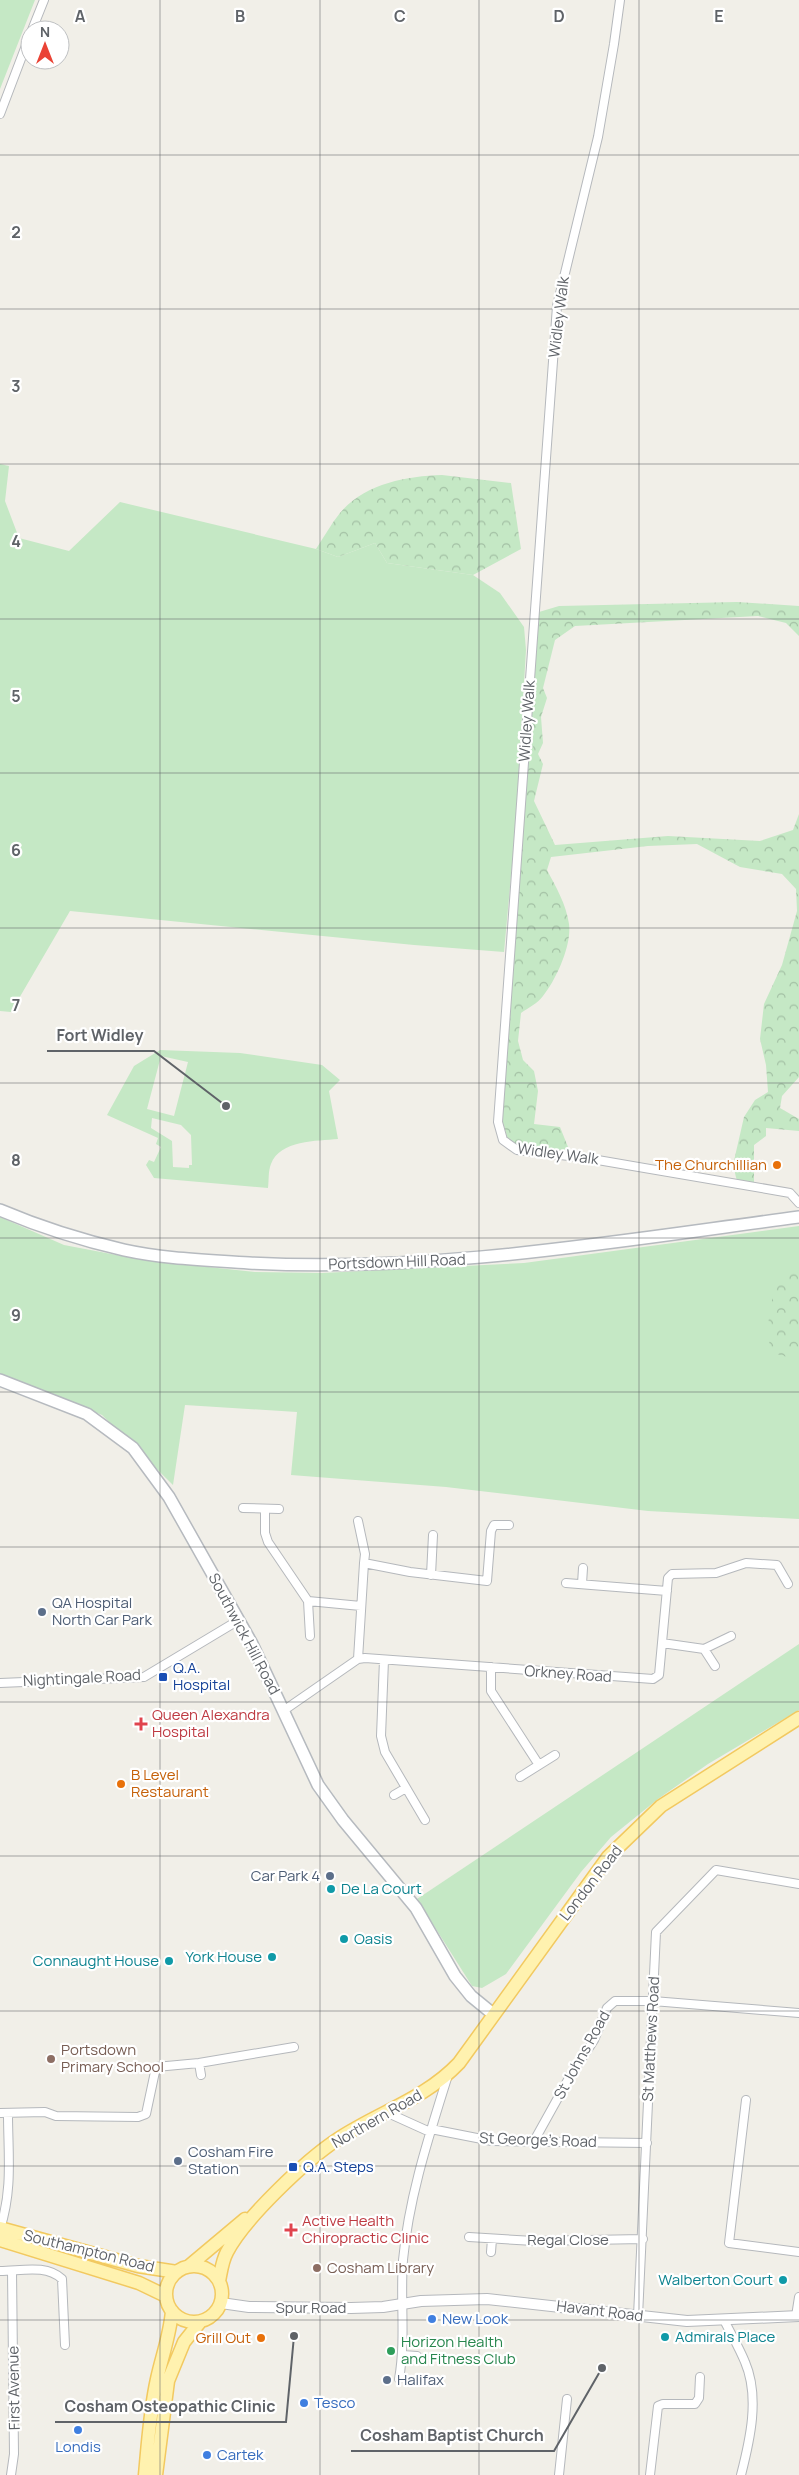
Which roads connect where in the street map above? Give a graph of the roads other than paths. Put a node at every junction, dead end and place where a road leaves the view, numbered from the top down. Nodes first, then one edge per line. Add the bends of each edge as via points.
1 (44, 0) edge
2 (620, 0) edge
3 (36, 20) edge
4 (20, 61) edge
5 (0, 114) edge
6 (799, 1203) edge
7 (0, 1210) edge
8 (799, 1217) edge
9 (0, 1380) edge
10 (243, 1508) dead end
11 (265, 1509) junction
12 (279, 1509) dead end
13 (358, 1521) dead end
14 (509, 1525) dead end
15 (433, 1535) dead end
16 (779, 1556) dead end
17 (364, 1563) junction
18 (777, 1565) junction
19 (583, 1568) dead end
20 (431, 1575) junction
21 (566, 1583) dead end
22 (582, 1584) junction
23 (788, 1584) dead end
24 (667, 1591) junction
25 (308, 1601) junction
26 (361, 1606) junction
27 (239, 1620) junction
28 (310, 1636) dead end
29 (731, 1636) dead end
30 (662, 1643) junction
31 (704, 1649) junction
32 (358, 1659) junction
33 (384, 1660) junction
34 (715, 1666) dead end
35 (491, 1667) junction
36 (0, 1682) edge
37 (283, 1712) junction
38 (799, 1718) edge
39 (555, 1755) dead end
40 (539, 1765) junction
41 (520, 1777) dead end
42 (406, 1788) junction
43 (394, 1795) dead end
44 (425, 1820) dead end
45 (799, 1884) edge
46 (653, 2001) junction
47 (799, 2013) edge
48 (492, 2014) junction
49 (294, 2047) dead end
50 (199, 2063) junction
51 (448, 2074) junction
52 (201, 2075) dead end
53 (746, 2100) dead end
54 (4, 2113) edge
55 (388, 2113) junction
56 (430, 2131) junction
57 (534, 2142) junction
58 (647, 2143) junction
59 (263, 2206) junction
60 (0, 2229) edge
61 (469, 2238) dead end
62 (492, 2239) junction
63 (643, 2239) junction
64 (0, 2240) edge
65 (491, 2252) dead end
66 (799, 2252) edge
67 (183, 2269) junction
68 (0, 2271) edge
69 (12, 2271) junction
70 (219, 2282) junction
71 (166, 2296) junction
72 (799, 2297) edge
73 (221, 2303) junction
74 (401, 2304) junction
75 (172, 2311) junction
76 (638, 2316) junction
77 (798, 2316) edge
78 (724, 2320) junction
79 (200, 2322) junction
80 (65, 2345) dead end
81 (403, 2355) junction
82 (417, 2356) dead end
83 (700, 2377) dead end
84 (399, 2379) dead end
85 (567, 2399) dead end
86 (11, 2475) edge
87 (145, 2475) edge
88 (156, 2475) edge
89 (559, 2475) edge
90 (650, 2475) edge
91 (741, 2475) edge

1 - 3 street
2 - 6 street, Widley Walk via 598,137 557,306 498,1122 503,1140 517,1150 586,1158 790,1194
4 - 5 street
7 - 8 main road, Portsdown Hill Road via 71,1236 126,1250 183,1259 293,1265 472,1259
9 - 27 main road, Southwick Hill Road via 87,1414 133,1448 169,1497
10 - 11 street
11 - 12 street
11 - 25 street via 264,1533 268,1542
13 - 17 street
14 - 20 street via 494,1525 491,1531 487,1581
15 - 20 street
16 - 18 street
17 - 20 street
17 - 26 street
18 - 23 street
18 - 24 street, Orkney Road via 746,1563 716,1573 672,1574 668,1578
19 - 22 street
21 - 22 street
22 - 24 street
24 - 30 street, Orkney Road
25 - 26 street
25 - 28 street
26 - 32 street
27 - 36 street, Nightingale Road via 144,1677
27 - 37 main road, Southwick Hill Road
29 - 31 street
30 - 31 street
30 - 35 street, Orkney Road via 659,1675 647,1680
31 - 34 street
32 - 33 street, Orkney Road
32 - 37 street
33 - 35 street, Orkney Road
33 - 42 street via 381,1736 385,1752
35 - 40 street via 491,1691
37 - 48 main road, Southwick Hill Road via 318,1785 416,1908 455,1976
38 - 48 main road, London Road via 661,1806 629,1835 608,1857
39 - 40 street
40 - 41 street
42 - 43 street
42 - 44 street
45 - 46 street, St Matthews Road via 716,1870 656,1932
46 - 47 street, St Johns Road
46 - 57 street, St Johns Road via 610,2003 594,2040
46 - 58 street, St Matthews Road
48 - 51 main road, London Road via 463,2058
49 - 50 street
50 - 52 street
50 - 54 street via 156,2067 146,2114 138,2118 56,2116 45,2112
51 - 55 main road, Northern Road
51 - 56 street
53 - 66 street via 729,2244
54 - 60 street via 10,2185
55 - 56 street, St George's Road
55 - 59 main road, Northern Road via 337,2140
56 - 57 street, St George's Road via 492,2141
56 - 74 street via 417,2170
57 - 58 street, St George's Road
58 - 63 street, St Matthews Road
59 - 67 main road, Northern Road
59 - 70 main road, Northern Road via 226,2252
60 - 67 main road, Southampton Road via 129,2263
61 - 62 street, Regal Close
62 - 63 street, Regal Close
62 - 65 street
63 - 76 street, St Matthews Road
64 - 71 main road, Southampton Road via 139,2283
67 - 70 main road via 204,2268
67 - 71 main road via 167,2286
68 - 69 street
69 - 80 street via 45,2270 62,2278
69 - 86 street, First Avenue via 14,2454
70 - 73 main road
71 - 75 main road
72 - 77 street
73 - 74 street, Spur Road via 268,2308
73 - 79 main road via 209,2318
74 - 76 street, Havant Road via 487,2299
74 - 81 street
75 - 79 main road via 185,2320
75 - 87 main road via 153,2399
76 - 78 street, Havant Road via 687,2321
77 - 78 street, Havant Road
78 - 91 street via 750,2378 752,2431
79 - 88 main road via 184,2342 168,2381
81 - 82 street
81 - 84 street
83 - 90 street via 699,2398 695,2404 658,2406
85 - 89 street

